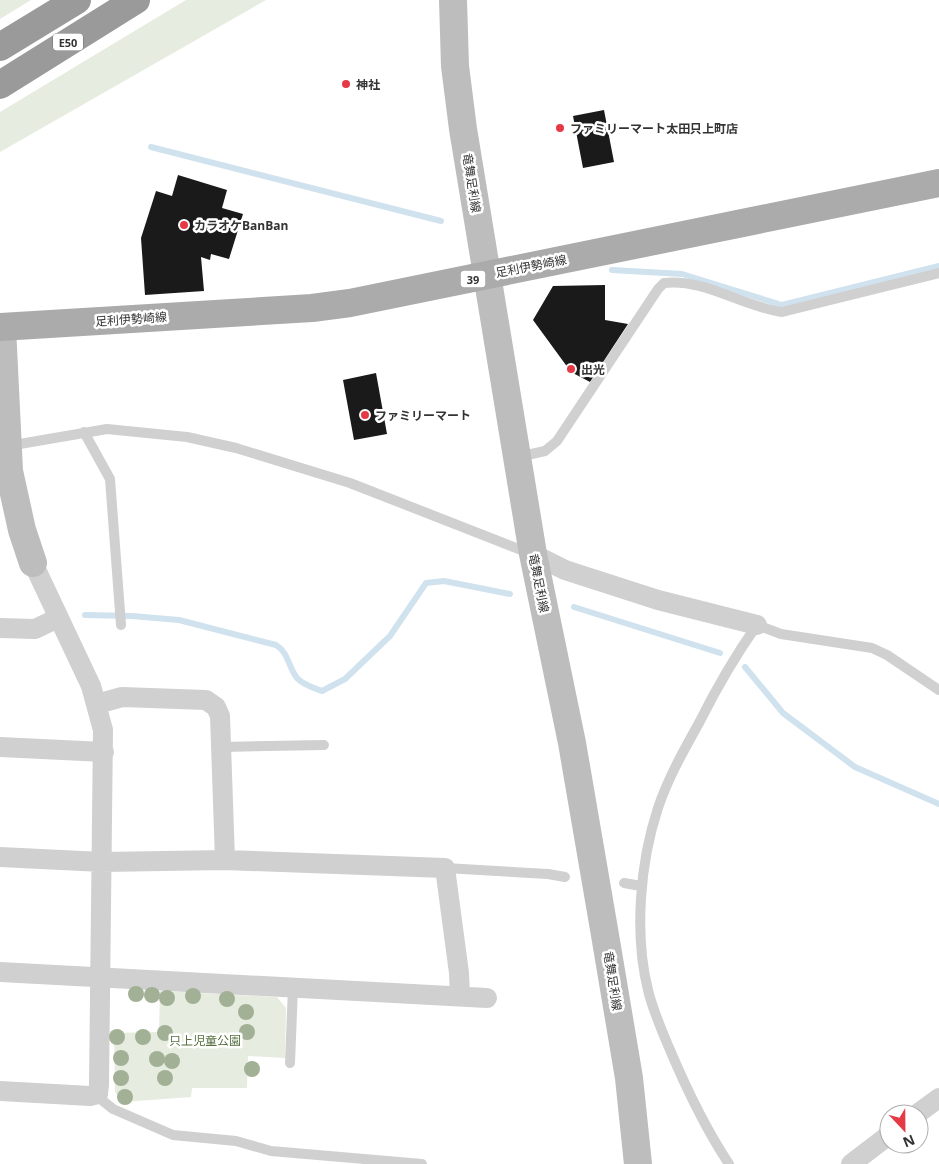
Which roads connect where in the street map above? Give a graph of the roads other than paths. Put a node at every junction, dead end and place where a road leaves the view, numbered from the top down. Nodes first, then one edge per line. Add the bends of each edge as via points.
1 (77, 0) edge
2 (136, 0) edge
3 (453, 0) edge
4 (0, 47) edge
5 (0, 85) edge
6 (939, 183) edge
7 (939, 272) edge
8 (487, 275) junction
9 (1, 327) edge
10 (84, 432) junction
11 (5, 446) edge
12 (517, 458) junction
13 (533, 554) junction
14 (33, 563) joint
15 (58, 618) junction
16 (121, 625) dead end
17 (757, 625) junction
18 (0, 628) edge
19 (939, 690) edge
20 (97, 704) junction
21 (324, 745) dead end
22 (0, 747) edge
23 (221, 747) junction
24 (104, 752) junction
25 (0, 857) edge
26 (225, 860) junction
27 (102, 862) junction
28 (445, 868) junction
29 (565, 877) dead end
30 (624, 883) dead end
31 (641, 886) junction
32 (0, 972) edge
33 (100, 978) junction
34 (293, 987) junction
35 (460, 996) junction
36 (487, 998) dead end
37 (290, 1063) dead end
38 (0, 1091) edge
39 (98, 1094) junction
40 (879, 1143) edge
41 (422, 1164) edge
42 (638, 1164) edge
43 (729, 1164) edge
44 (851, 1164) edge

1 - 4 highway, E50
2 - 5 highway, E50
3 - 8 main road, 竜舞足利線 via 455,66
6 - 8 main road, 足利伊勢崎線 / 39
7 - 12 lane via 782,312 682,282 664,283 557,441 545,452
8 - 9 main road, 足利伊勢崎線 / 39 via 312,308
8 - 12 main road, 竜舞足利線
9 - 11 main road
10 - 11 lane
10 - 13 lane via 123,429 187,437 236,448 350,483
10 - 16 lane via 110,479
11 - 14 main road via 22,530
12 - 13 main road, 竜舞足利線
13 - 17 street via 565,570 658,600
13 - 42 main road, 竜舞足利線 via 572,743 605,934 629,1078
14 - 15 street
15 - 18 street via 35,629
15 - 20 street
17 - 19 lane via 781,634 872,648
17 - 31 lane via 739,650 672,772 647,846
20 - 23 street via 122,697 206,700 216,707 220,716
20 - 24 street
21 - 23 lane
22 - 24 street
23 - 26 street
24 - 27 street
25 - 27 street
26 - 27 street
26 - 28 street
27 - 33 street
28 - 29 lane
28 - 35 street
30 - 31 lane
31 - 43 lane via 643,959 652,1007 692,1102
32 - 33 street
33 - 34 street
33 - 39 street
34 - 35 street
34 - 37 lane
35 - 36 street
38 - 39 street
39 - 41 lane via 114,1109 173,1135 236,1141 272,1151
40 - 44 street

